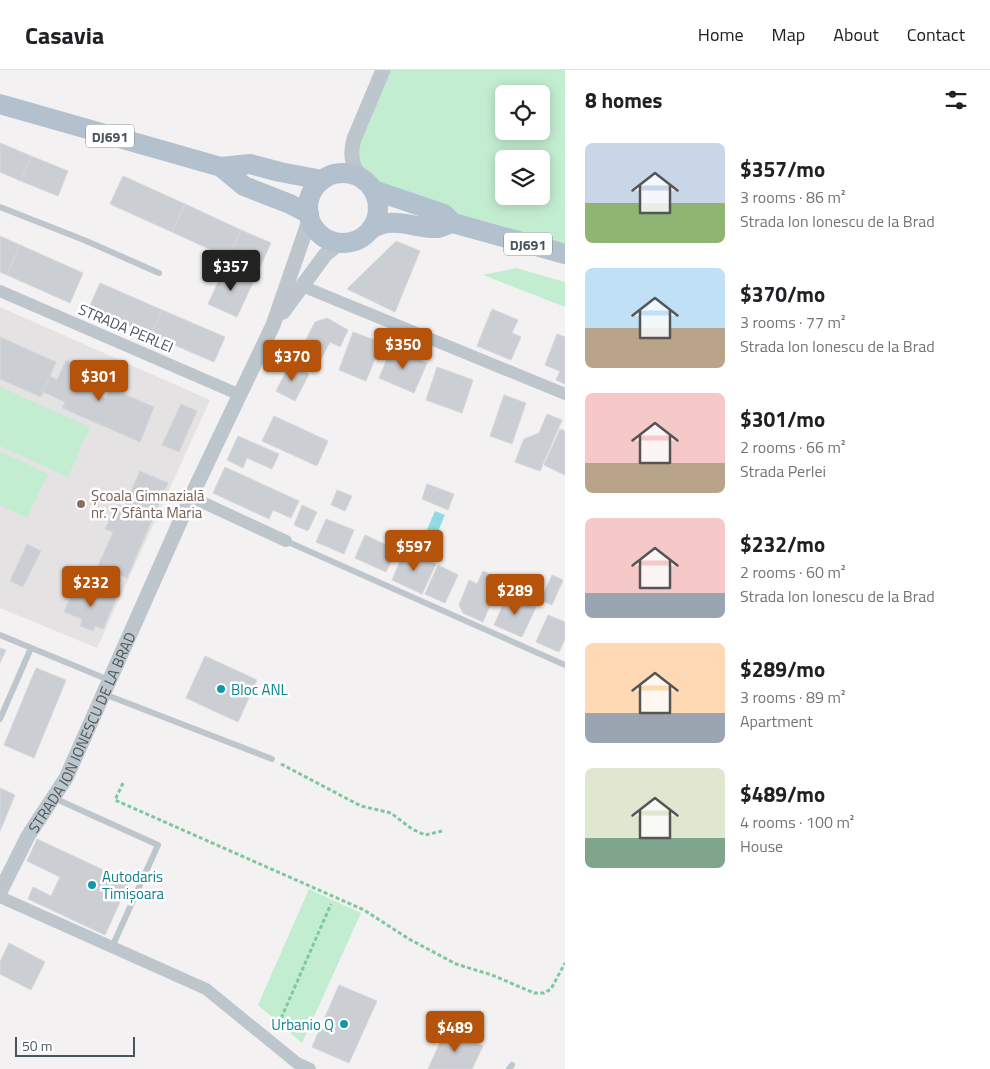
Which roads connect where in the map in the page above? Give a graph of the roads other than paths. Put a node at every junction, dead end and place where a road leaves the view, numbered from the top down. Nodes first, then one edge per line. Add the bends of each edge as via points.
1 (384, 70) edge
2 (0, 104) edge
3 (221, 167) junction
4 (322, 180) junction
5 (369, 186) junction
6 (0, 207) edge
7 (310, 216) junction
8 (453, 223) junction
9 (371, 229) junction
10 (348, 242) junction
11 (565, 254) edge
12 (159, 273) dead end
13 (302, 286) junction
14 (0, 291) edge
15 (273, 325) junction
16 (565, 394) edge
17 (240, 395) junction
18 (191, 497) junction
19 (286, 541) joint
20 (0, 635) edge
21 (31, 648) junction
22 (565, 665) edge
23 (106, 687) junction
24 (0, 719) edge
25 (272, 759) road end
26 (53, 797) junction
27 (0, 892) edge
28 (0, 897) edge
29 (112, 947) junction
30 (310, 1069) edge

1 - 5 street via 351,149 354,167
2 - 3 main road, DJ691
3 - 4 main road, DJ691 via 250,164
3 - 7 main road, DJ691 via 244,186 290,204
4 - 5 main road, DJ691 via 342,173 354,175
4 - 7 main road via 310,198
5 - 8 main road, DJ691 via 444,214
5 - 9 main road via 378,208
6 - 12 lane
7 - 10 main road, DJ691 via 316,230 326,238
7 - 15 street, STRADA ION IONESCU DE LA BRAD
8 - 9 main road, DJ691 via 438,228 381,224
8 - 11 main road, DJ691
9 - 10 main road, DJ691
10 - 13 street, STRADA ION IONESCU DE LA BRAD via 327,252
13 - 15 street, STRADA ION IONESCU DE LA BRAD
13 - 16 street
14 - 17 street, STRADA PERLEI
15 - 17 street, STRADA ION IONESCU DE LA BRAD
17 - 18 street, STRADA ION IONESCU DE LA BRAD
18 - 19 street
18 - 23 street, STRADA ION IONESCU DE LA BRAD
19 - 22 lane
20 - 21 lane
21 - 23 lane
21 - 24 lane
23 - 25 lane
23 - 26 street, STRADA ION IONESCU DE LA BRAD via 66,778
26 - 27 street, STRADA ION IONESCU DE LA BRAD via 28,836
26 - 29 lane via 158,845
28 - 29 street
29 - 30 street via 206,989 297,1063

